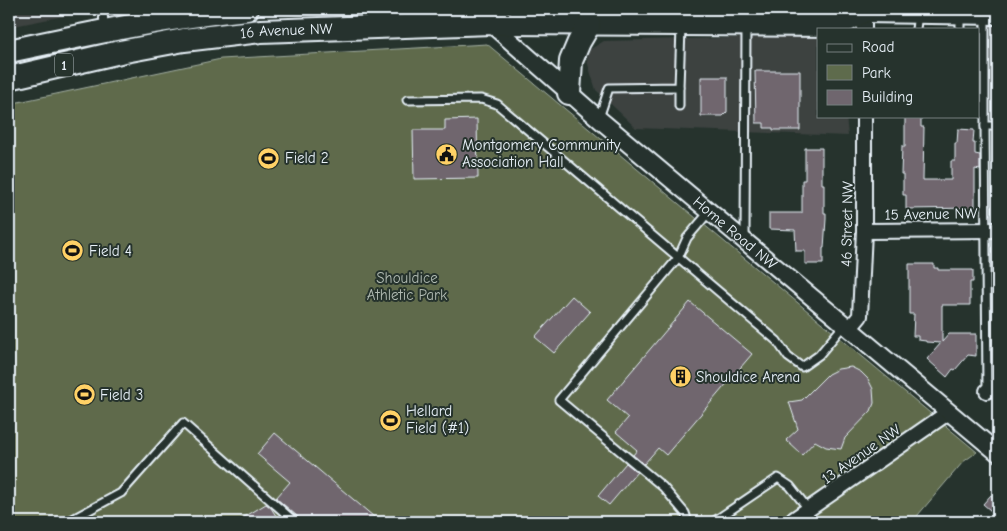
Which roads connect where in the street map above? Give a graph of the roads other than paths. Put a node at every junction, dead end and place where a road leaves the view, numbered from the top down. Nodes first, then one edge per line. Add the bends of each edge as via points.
1 (247, 9) edge
2 (474, 9) edge
3 (989, 12) edge
4 (864, 14) edge
5 (104, 19) edge
6 (917, 20) edge
7 (960, 21) edge
8 (492, 23) junction
9 (590, 25) junction
10 (681, 25) junction
11 (746, 25) junction
12 (9, 52) edge
13 (9, 78) edge
14 (679, 87) junction
15 (569, 93) junction
16 (407, 100) dead end
17 (679, 106) dead end
18 (864, 118) edge
19 (599, 119) junction
20 (985, 126) junction
21 (998, 126) edge
22 (710, 212) junction
23 (992, 230) edge
24 (864, 232) junction
25 (745, 242) junction
26 (678, 258) junction
27 (848, 326) junction
28 (993, 388) edge
29 (949, 412) junction
30 (998, 453) edge
31 (809, 510) junction
32 (67, 522) edge
33 (295, 522) edge
34 (688, 522) edge
35 (713, 522) edge
36 (790, 522) edge

1 - 5 highway, 16 Avenue NW / 1
2 - 8 street, Home Road NW
3 - 7 highway, 16 Avenue NW / 1
3 - 20 lane
4 - 6 highway, 16 Avenue NW / 1
4 - 11 highway, 16 Avenue NW / 1 via 839,25
5 - 12 highway, 16 Avenue NW / 1
6 - 7 highway, 16 Avenue NW / 1
8 - 9 highway, 16 Avenue NW / 1
8 - 13 highway, 16 Avenue NW / 1 via 261,31 184,40
8 - 15 street, Home Road NW
9 - 10 highway, 16 Avenue NW / 1
9 - 15 highway via 571,61
10 - 11 highway, 16 Avenue NW / 1
10 - 14 lane
11 - 25 lane
14 - 17 lane
14 - 19 lane via 609,88
15 - 19 street, Home Road NW
16 - 26 lane via 481,99 497,104
18 - 24 street, 46 Street NW
19 - 22 street, Home Road NW
20 - 21 lane
20 - 23 lane
22 - 25 street, Home Road NW
22 - 26 lane via 687,238
23 - 24 street, 15 Avenue NW
23 - 28 lane
24 - 27 street, 46 Street NW via 860,316
25 - 27 street, Home Road NW
26 - 27 lane via 777,341 788,357 802,367
26 - 34 lane via 559,400 662,487 685,513
27 - 29 street, Home Road NW
29 - 30 street, Home Road NW
29 - 31 street, 13 Avenue NW
31 - 35 lane via 790,486 778,478
31 - 36 street, 13 Avenue NW
32 - 33 lane via 121,492 184,423

